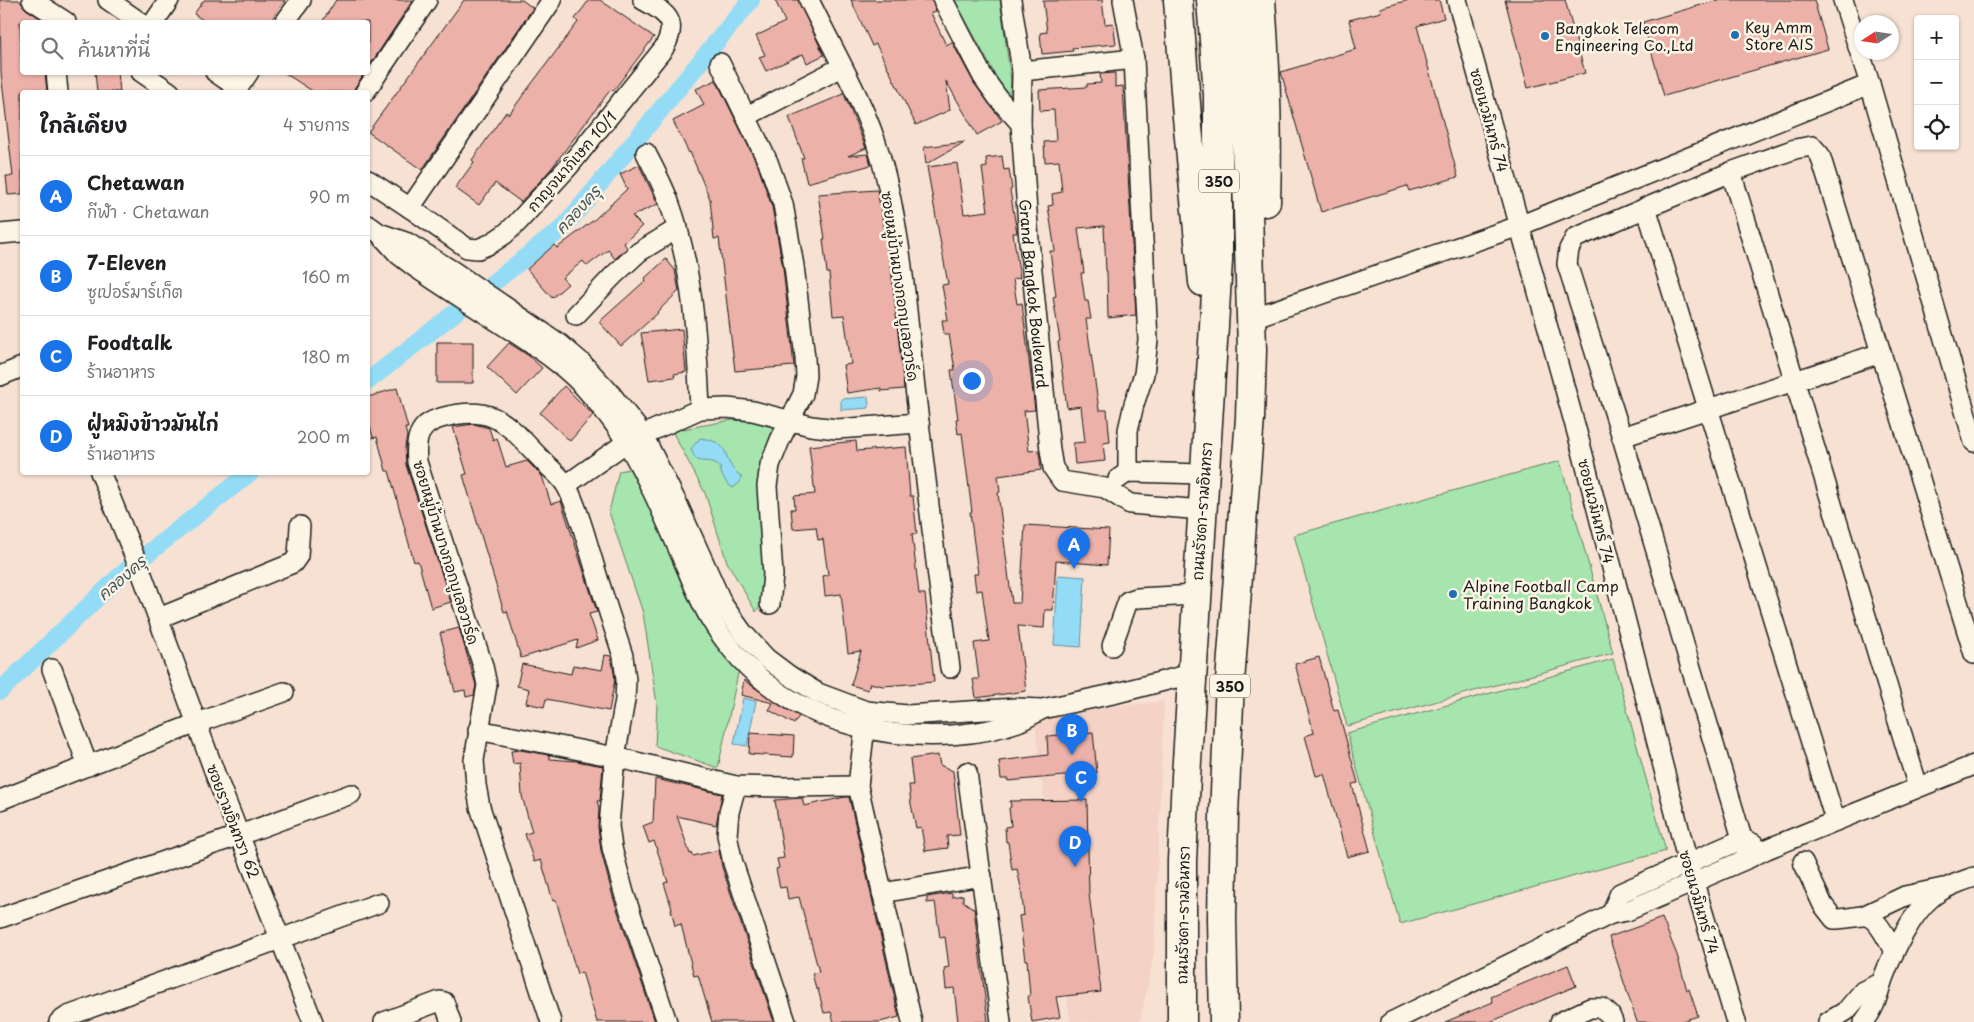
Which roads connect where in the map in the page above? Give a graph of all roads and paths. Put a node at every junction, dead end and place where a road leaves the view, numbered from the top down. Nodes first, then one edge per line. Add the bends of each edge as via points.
1 (32, 0) edge
2 (108, 0) edge
3 (169, 0) edge
4 (301, 0) edge
5 (427, 0) edge
6 (552, 0) edge
7 (643, 0) edge
8 (809, 0) edge
9 (943, 0) edge
10 (1011, 0) edge
11 (1123, 0) edge
12 (1178, 0) edge
13 (1211, 0) edge
14 (1238, 0) edge
15 (1261, 0) edge
16 (1456, 0) edge
17 (1843, 0) edge
18 (63, 20) edge
19 (137, 20) edge
20 (155, 20) edge
21 (286, 20) edge
22 (1134, 58) junction
23 (720, 63) dead end
24 (842, 67) junction
25 (1022, 71) junction
26 (56, 75) edge
27 (145, 75) edge
28 (219, 75) edge
29 (248, 75) edge
30 (1870, 84) junction
31 (58, 90) edge
32 (167, 90) edge
33 (241, 90) edge
34 (366, 90) edge
35 (746, 116) junction
36 (1021, 124) junction
37 (646, 154) dead end
38 (1731, 172) junction
39 (370, 181) edge
40 (1646, 207) junction
41 (410, 208) junction
42 (1519, 226) junction
43 (678, 228) junction
44 (374, 229) edge
45 (20, 232) edge
46 (0, 234) edge
47 (576, 315) dead end
48 (1258, 316) junction
49 (1252, 350) junction
50 (1881, 352) junction
51 (1211, 363) junction
52 (20, 368) edge
53 (0, 376) edge
54 (1794, 380) junction
55 (700, 409) junction
56 (1708, 410) junction
57 (790, 420) junction
58 (919, 423) junction
59 (1622, 437) junction
60 (635, 439) junction
61 (1974, 442) edge
62 (1128, 472) junction
63 (1204, 474) junction
64 (101, 475) edge
65 (566, 485) junction
66 (1105, 488) junction
67 (1202, 510) junction
68 (300, 526) dead end
69 (1196, 595) junction
70 (770, 604) dead end
71 (159, 618) junction
72 (1112, 646) dead end
73 (1974, 654) edge
74 (950, 668) dead end
75 (52, 669) dead end
76 (1191, 674) junction
77 (284, 692) dead end
78 (865, 720) junction
79 (197, 723) junction
80 (478, 730) junction
81 (615, 757) junction
82 (1974, 765) edge
83 (88, 766) junction
84 (967, 772) dead end
85 (736, 786) junction
86 (858, 786) junction
87 (1918, 786) junction
88 (351, 794) dead end
89 (0, 800) edge
90 (1836, 820) junction
91 (240, 835) junction
92 (1742, 839) junction
93 (1767, 849) junction
94 (1750, 858) junction
95 (1803, 862) dead end
96 (1688, 863) junction
97 (982, 876) junction
98 (1974, 877) edge
99 (1694, 882) junction
100 (1946, 887) junction
101 (882, 893) junction
102 (379, 903) dead end
103 (1611, 914) junction
104 (1865, 915) junction
105 (0, 918) edge
106 (280, 939) junction
107 (1894, 951) junction
108 (1881, 983) junction
109 (58, 1022) edge
110 (313, 1022) edge
111 (384, 1022) edge
112 (451, 1022) edge
113 (551, 1022) edge
114 (667, 1022) edge
115 (786, 1022) edge
116 (912, 1022) edge
117 (1000, 1022) edge
118 (1182, 1022) edge
119 (1224, 1022) edge
120 (1392, 1022) edge
121 (1560, 1022) edge
122 (1613, 1022) edge
123 (1736, 1022) edge
124 (1828, 1022) edge
125 (1864, 1022) edge

1 - 18 street
2 - 19 street
3 - 20 street
4 - 21 street
5 - 34 street
6 - 41 street
7 - 41 street, กาญจนาภิเษก 10/1 via 663,11 671,23 671,36 664,48 569,166 505,234 478,249 467,248
8 - 24 street, ซอยหมู่บ้านบางกอกบูเลอวาร์ด
9 - 36 street via 984,77
10 - 25 street, Grand Bangkok Boulevard
11 - 22 street
12 - 51 main road
13 - 51 main road, ถนนรัชดา-รามอินทรา / 350 via 1218,95 1219,178 1218,262
14 - 49 main road, 350
15 - 48 main road via 1267,124 1264,256
16 - 42 street, ซอยนวมินทร์ 74
17 - 30 street
22 - 25 street
22 - 62 street via 1148,340 1144,374 1128,430
23 - 35 street
24 - 35 street
24 - 58 street, ซอยหมู่บ้านบางกอกบูเลอวาร์ด via 868,122 888,188 905,289
25 - 36 street, Grand Bangkok Boulevard
26 - 31 street
27 - 32 street
28 - 33 street
29 - 33 street
30 - 42 street
30 - 61 street
35 - 57 street via 783,204 794,266 806,376 803,394
36 - 66 street, Grand Bangkok Boulevard via 1033,287 1053,468 1062,480
37 - 43 street
38 - 40 street
38 - 50 street via 1795,149 1812,146 1820,155
38 - 54 street
39 - 41 street, กาญจนาภิเษก 10/1
40 - 56 street
40 - 59 street via 1575,238 1567,264
42 - 48 street
42 - 96 street, ซอยนวมินทร์ 74 via 1581,447
43 - 47 street via 639,252
43 - 55 street via 686,264
44 - 60 street via 399,255 448,279 489,307 572,376
45 - 46 street
48 - 49 main road
49 - 119 main road, 350 via 1224,814
50 - 54 street
50 - 73 street
51 - 63 main road, ถนนรัชดา-รามอินทรา / 350
52 - 53 street
54 - 56 street
54 - 87 street
55 - 57 street via 753,411
55 - 60 street
56 - 59 street
56 - 90 street
57 - 58 street via 837,429
57 - 70 street via 770,465 767,486 772,575
58 - 74 street, ซอยหมู่บ้านบางกอกบูเลอวาร์ด
59 - 92 street
60 - 65 street
60 - 78 street via 664,517 697,591 727,643 753,672 782,695 810,711 840,723
62 - 63 street
62 - 66 street
63 - 67 main road, ถนนรัชดา-รามอินทรา / 350
64 - 71 street, ซอยรามอินทรา 62
65 - 80 street, ซอยหมู่บ้านบางกอกบูเลอวาร์ด via 503,422 488,415 472,412 434,420 424,426 418,438 417,462 487,685
65 - 81 street, ซอยหมู่บ้านบางกอกบูเลอวาร์ด via 623,656 625,700
66 - 67 street, Grand Bangkok Boulevard via 1130,504
67 - 69 main road, ถนนรัชดา-รามอินทรา / 350
68 - 71 street via 298,556 292,564
69 - 72 street via 1137,598 1128,602
69 - 76 main road, ถนนรัชดา-รามอินทรา / 350
71 - 79 street, ซอยรามอินทรา 62
75 - 83 street
76 - 78 street via 1042,709 1019,722 952,735 916,736
76 - 118 main road, ถนนรัชดา-รามอินทรา / 350 via 1182,861
77 - 79 street
78 - 86 street
79 - 83 street
79 - 91 street, ซอยรามอินทรา 62
80 - 81 street
80 - 113 street, ซอยหมู่บ้านบางกอกบูเลอวาร์ด via 474,760 480,807
81 - 85 street
81 - 114 street, ซอยหมู่บ้านบางกอกบูเลอวาร์ด via 609,811 612,848
82 - 87 street
83 - 89 street
84 - 97 street
85 - 86 street
85 - 115 street via 727,836
86 - 101 street
87 - 90 street
88 - 91 street
90 - 93 street
91 - 105 street
91 - 106 street, ซอยรามอินทรา 62
92 - 93 street
92 - 94 street
92 - 96 street
93 - 94 street
94 - 99 street
95 - 104 street via 1823,905 1834,918 1846,920
96 - 99 street, ซอยนวมินทร์ 74
96 - 103 street via 1620,893
97 - 101 street
97 - 117 street
98 - 100 street
99 - 103 street via 1627,911
99 - 123 street, ซอยนวมินทร์ 74
100 - 104 street via 1906,896
100 - 107 street via 1931,897
101 - 116 street
102 - 106 street
103 - 120 street
104 - 107 street via 1873,919
106 - 109 street
106 - 110 street, ซอยรามอินทรา 62
107 - 108 street
108 - 124 street via 1863,991 1846,1011
108 - 125 street via 1875,1008
111 - 112 street via 440,1001 444,1002
121 - 122 street via 1590,1008 1602,1008

